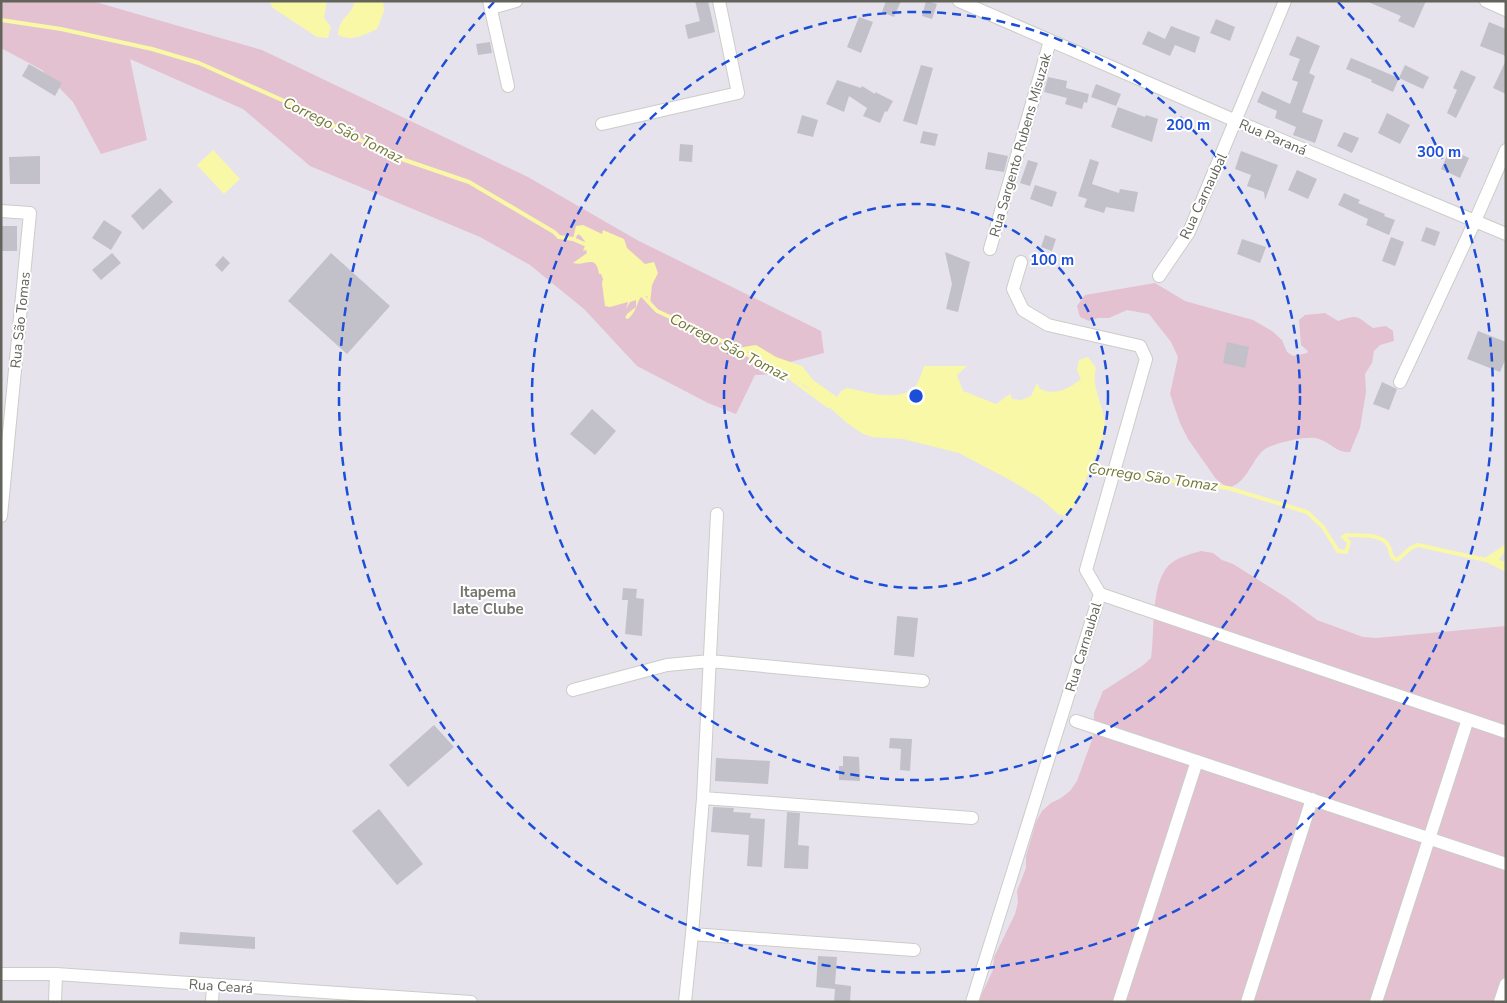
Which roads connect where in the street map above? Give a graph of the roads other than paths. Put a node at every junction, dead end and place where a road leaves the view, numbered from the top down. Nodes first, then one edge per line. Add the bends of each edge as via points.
1 (516, 1) edge
2 (719, 1) edge
3 (959, 1) edge
4 (1285, 1) edge
5 (1486, 1) edge
6 (490, 5) edge
7 (1506, 10) edge
8 (1050, 41) junction
9 (508, 86) dead end
10 (1236, 121) junction
11 (602, 124) dead end
12 (1506, 150) edge
13 (1, 211) edge
14 (1475, 221) junction
15 (1506, 234) edge
16 (990, 249) dead end
17 (1021, 262) dead end
18 (1159, 276) dead end
19 (1400, 382) dead end
20 (717, 514) dead end
21 (1, 516) edge
22 (1100, 594) junction
23 (710, 661) junction
24 (923, 681) dead end
25 (573, 690) dead end
26 (1468, 719) junction
27 (1076, 721) dead end
28 (1506, 732) edge
29 (1197, 761) junction
30 (703, 798) junction
31 (1312, 800) junction
32 (972, 818) dead end
33 (1430, 838) junction
34 (1506, 864) edge
35 (692, 934) junction
36 (914, 950) dead end
37 (1, 974) edge
38 (56, 974) junction
39 (1506, 984) edge
40 (212, 986) junction
41 (358, 998) edge
42 (55, 1002) edge
43 (212, 1002) edge
44 (470, 1002) edge
45 (685, 1002) edge
46 (972, 1002) edge
47 (1119, 1002) edge
48 (1247, 1002) edge
49 (1376, 1002) edge
50 (1500, 1002) edge

1 - 6 street
2 - 11 street via 738,93
3 - 8 street, Rua Paraná
4 - 10 street, Rua Carnaubal
5 - 7 street
6 - 9 street
8 - 10 street, Rua Paraná
8 - 16 street, Rua Sargento Rubens Misuzak
10 - 14 street, Rua Paraná
10 - 18 street, Rua Carnaubal via 1189,232
12 - 14 street
13 - 21 street, Rua São Tomas via 30,213
14 - 15 street, Rua Paraná
14 - 19 street
17 - 22 street, Rua Carnaubal via 1013,289 1024,310 1048,325 1140,346 1146,359 1086,570
20 - 23 street
22 - 26 street
22 - 46 street, Rua Carnaubal
23 - 24 street
23 - 25 street via 667,665
23 - 30 street
26 - 28 street
26 - 33 street
27 - 29 street
29 - 31 street
29 - 47 street
30 - 32 street
30 - 35 street
31 - 33 street
31 - 48 street
33 - 34 street
33 - 49 street
35 - 36 street
35 - 45 street
37 - 38 street, Rua Ceará
38 - 40 street, Rua Ceará
38 - 42 street
39 - 50 street
40 - 41 street, Rua Ceará
40 - 43 street
41 - 44 street, Rua Ceará

